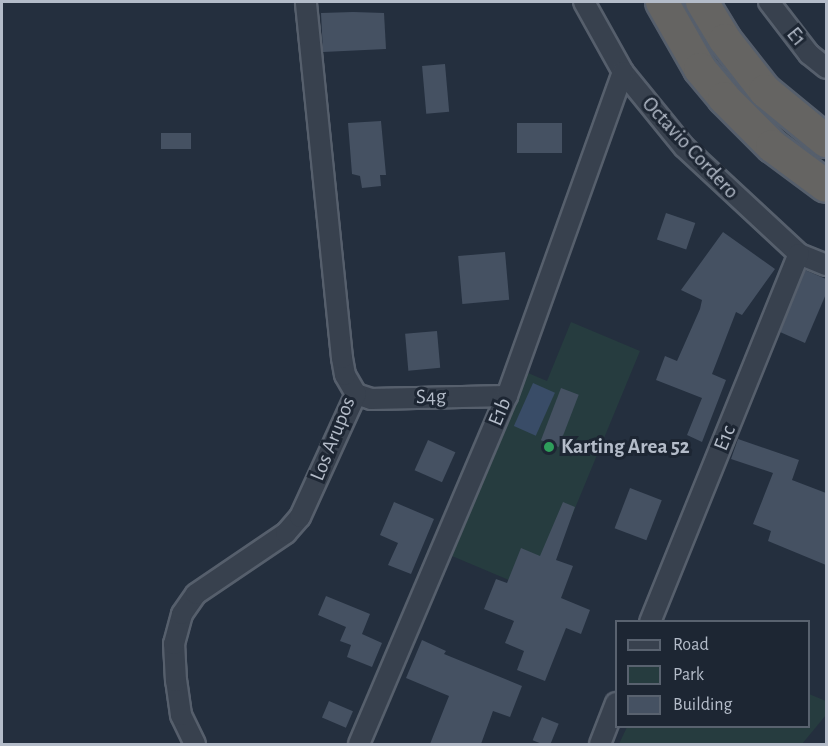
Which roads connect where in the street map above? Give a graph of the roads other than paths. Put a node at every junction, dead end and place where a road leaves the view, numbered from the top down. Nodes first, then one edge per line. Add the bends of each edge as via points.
1 (306, 2) edge
2 (584, 2) edge
3 (662, 2) edge
4 (702, 2) edge
5 (769, 2) edge
6 (826, 68) edge
7 (623, 72) junction
8 (826, 141) edge
9 (826, 186) edge
10 (799, 254) junction
11 (826, 265) edge
12 (356, 394) junction
13 (507, 396) junction
14 (650, 620) edge
15 (615, 706) edge
16 (195, 744) edge
17 (359, 744) edge
18 (600, 744) edge

1 - 12 street, Los Arupos via 342,358 345,375
2 - 7 street, Octavio Cordero
3 - 9 highway via 700,69 724,98 772,146
4 - 8 highway via 724,40 765,91
5 - 6 street, E1 via 809,54
7 - 10 street, Octavio Cordero via 684,147
7 - 13 street, E1b
10 - 11 street, Octavio Cordero
10 - 14 street, E1c
12 - 13 street, S4g via 371,399
12 - 16 street, Los Arupos via 300,517 286,532 196,594 182,614 174,644 176,681 181,715
13 - 17 street, E1b
15 - 18 street

